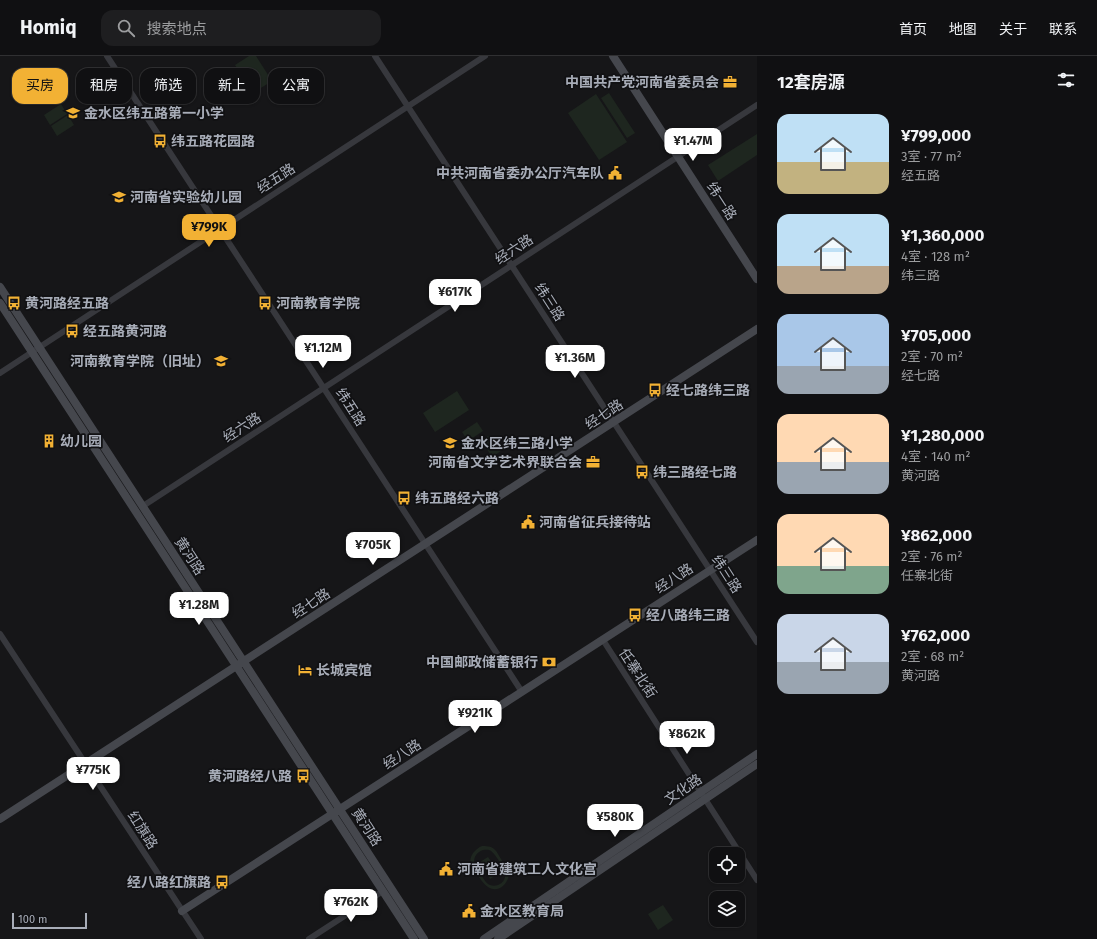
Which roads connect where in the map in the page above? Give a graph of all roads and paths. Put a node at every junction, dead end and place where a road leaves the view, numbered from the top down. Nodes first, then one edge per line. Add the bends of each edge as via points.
1 (107, 56) edge
2 (375, 56) edge
3 (485, 56) edge
4 (613, 56) edge
5 (757, 105) edge
6 (408, 106) junction
7 (678, 156) junction
8 (221, 229) junction
9 (511, 265) junction
10 (757, 279) edge
11 (0, 287) edge
12 (0, 303) edge
13 (757, 329) edge
14 (36, 350) junction
15 (0, 373) edge
16 (324, 387) junction
17 (614, 423) junction
18 (143, 506) junction
19 (757, 540) edge
20 (426, 544) junction
21 (710, 570) junction
22 (0, 634) edge
23 (603, 640) junction
24 (757, 642) edge
25 (240, 664) junction
26 (522, 692) junction
27 (757, 754) edge
28 (86, 764) junction
29 (757, 764) edge
30 (703, 796) junction
31 (336, 812) junction
32 (0, 819) edge
33 (757, 880) edge
34 (383, 891) junction
35 (182, 911) junction
36 (201, 939) edge
37 (309, 939) edge
38 (414, 939) edge
39 (424, 939) edge
40 (484, 939) edge
41 (498, 939) edge

1 - 8 street, 纬五路
2 - 6 street, 纬三路
3 - 6 street, 经五路
4 - 7 main road, 纬一路
5 - 7 street, 经六路
6 - 8 street, 经五路
6 - 9 street, 纬三路
7 - 9 street, 经六路
7 - 10 main road, 纬一路
8 - 14 street, 经五路
8 - 16 street, 纬五路
9 - 16 street, 经六路
9 - 17 street, 纬三路
11 - 14 main road, 黄河路
12 - 14 main road, 黄河路
13 - 17 main road, 经七路
14 - 15 street, 经五路
14 - 18 main road, 黄河路
14 - 25 main road, 黄河路
16 - 18 street, 经六路
16 - 20 street, 纬五路
17 - 20 main road, 经七路
17 - 21 street, 纬三路
18 - 25 main road, 黄河路
19 - 21 main road, 经八路
20 - 25 main road, 经七路
20 - 26 street, 纬五路
21 - 23 main road, 经八路
21 - 24 street, 纬三路
22 - 28 street, 红旗路
23 - 26 main road, 经八路
23 - 30 street, 任寨北街
25 - 28 main road, 经七路
25 - 31 main road, 黄河路
26 - 31 main road, 经八路
27 - 30 main road, 文化路
28 - 32 main road, 经七路
28 - 35 street, 红旗路
29 - 30 main road, 文化路
30 - 33 street, 任寨北街
30 - 40 main road, 文化路
30 - 41 main road, 文化路
31 - 34 main road, 黄河路
31 - 35 main road, 经八路
31 - 39 main road, 黄河路
34 - 37 street
34 - 38 main road, 黄河路
35 - 36 street, 红旗路

